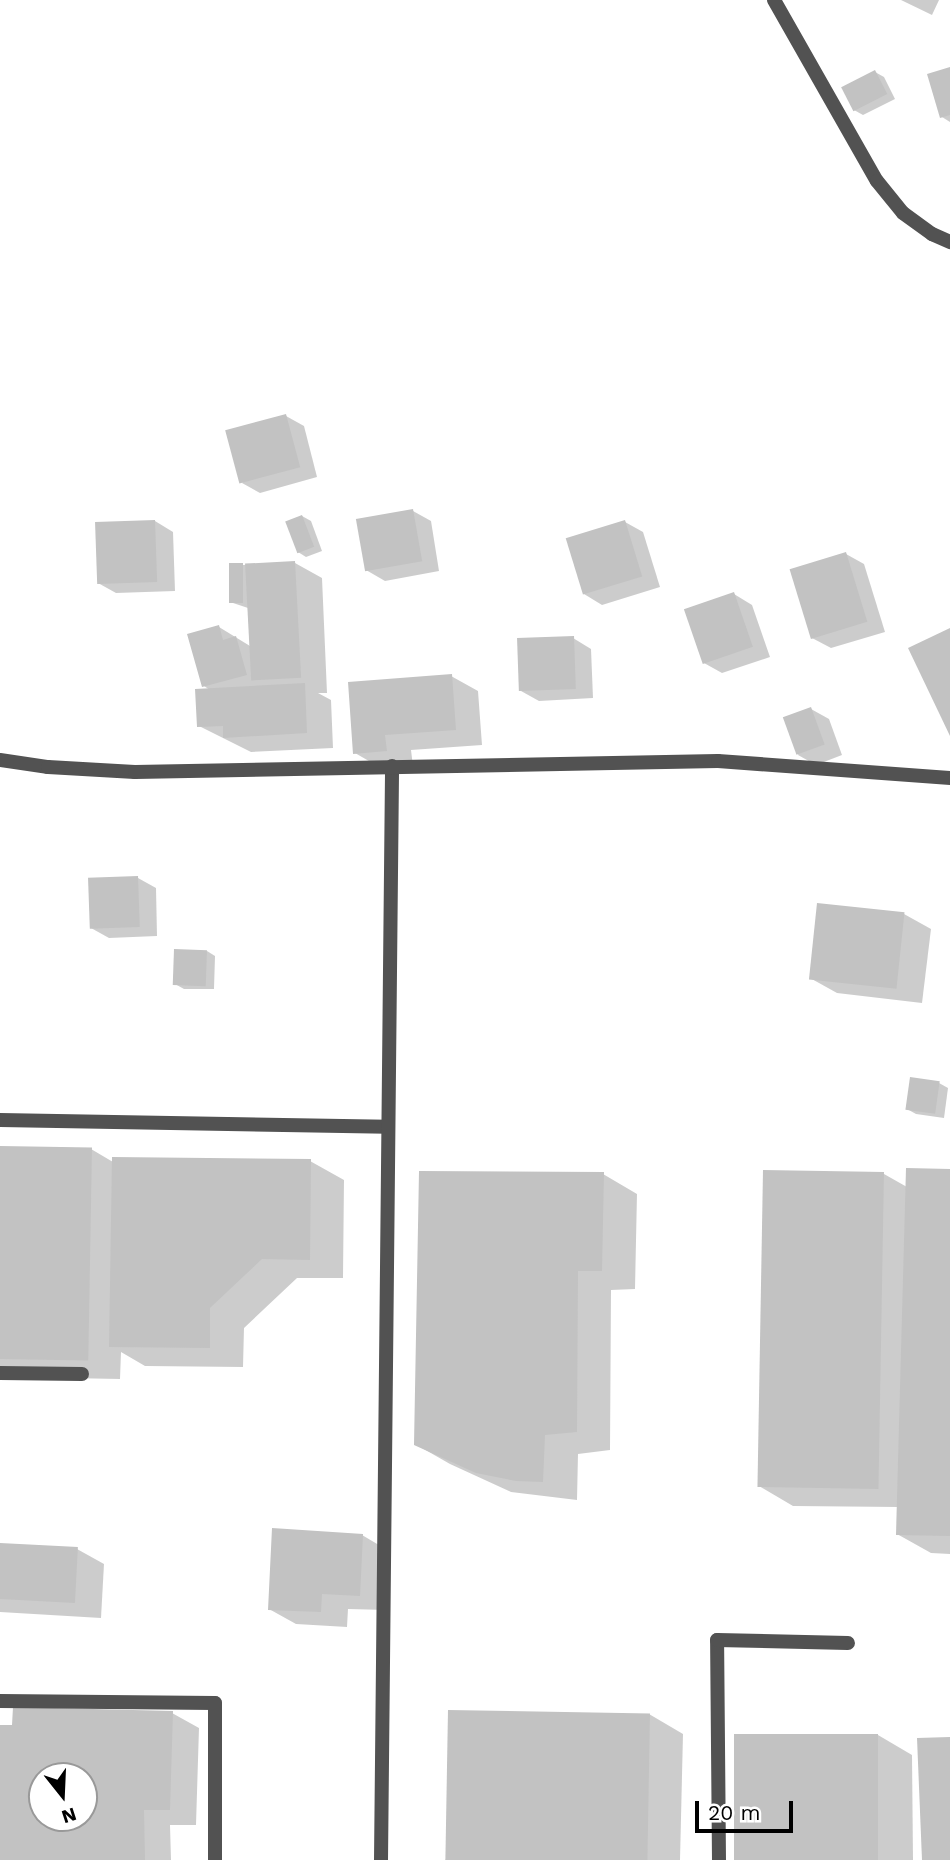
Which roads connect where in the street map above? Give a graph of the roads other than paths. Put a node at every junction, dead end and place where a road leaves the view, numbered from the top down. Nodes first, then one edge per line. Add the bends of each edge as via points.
1 (774, 0) edge
2 (950, 242) edge
3 (0, 760) edge
4 (391, 766) junction
5 (950, 778) edge
6 (0, 1120) edge
7 (387, 1127) junction
8 (0, 1373) edge
9 (82, 1374) dead end
10 (848, 1643) dead end
11 (0, 1700) edge
12 (215, 1860) edge
13 (381, 1860) edge
14 (719, 1860) edge

1 - 2 street via 877,181 903,213
3 - 4 street via 135,772
4 - 5 street via 718,761
4 - 7 street
6 - 7 street
7 - 13 street
8 - 9 street
10 - 14 street via 718,1640
11 - 12 street via 215,1703

